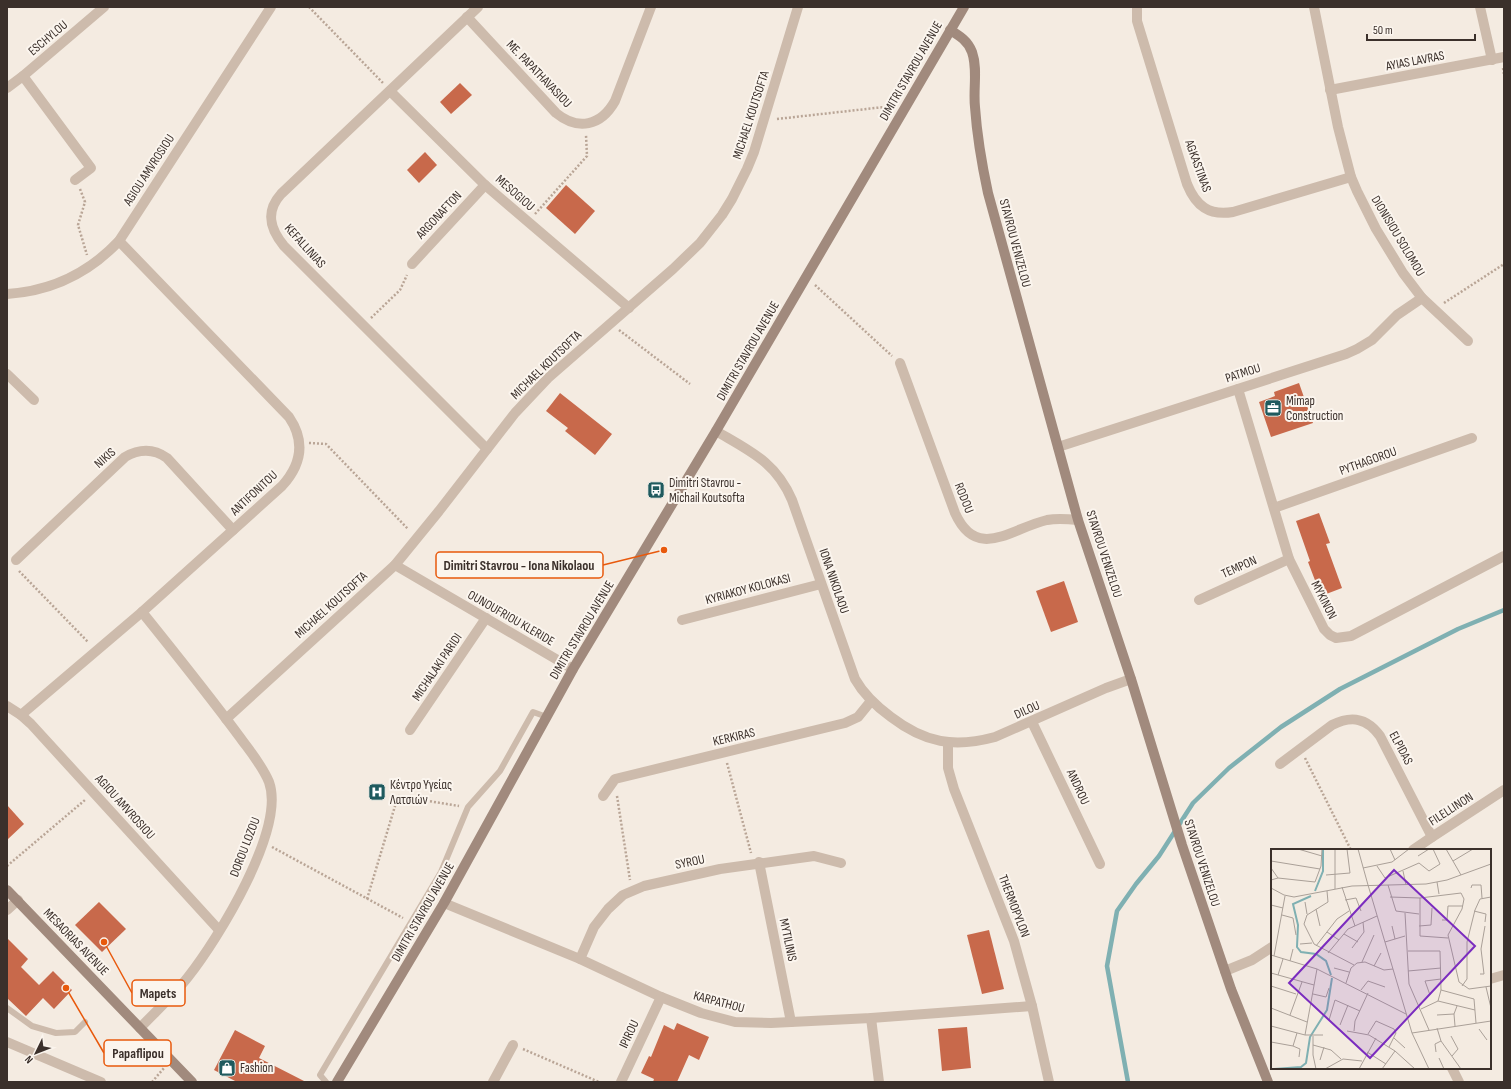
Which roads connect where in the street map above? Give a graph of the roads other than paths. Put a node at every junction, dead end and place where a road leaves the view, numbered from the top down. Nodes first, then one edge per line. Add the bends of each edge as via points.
1 (104, 7) edge
2 (271, 7) edge
3 (478, 7) edge
4 (651, 7) edge
5 (798, 7) edge
6 (964, 7) edge
7 (1136, 7) edge
8 (1314, 7) edge
9 (1480, 7) edge
10 (467, 17) junction
11 (950, 30) junction
12 (1504, 57) edge
13 (1492, 60) junction
14 (23, 76) junction
15 (7, 88) edge
16 (1330, 90) junction
17 (390, 91) junction
18 (1351, 177) junction
19 (75, 180) road end
20 (485, 185) junction
21 (119, 241) junction
22 (412, 264) road end
23 (7, 294) edge
24 (1422, 298) junction
25 (629, 308) junction
26 (1468, 341) dead end
27 (900, 363) road end
28 (7, 374) edge
29 (1238, 389) junction
30 (34, 400) dead end
31 (716, 431) junction
32 (1472, 438) dead end
33 (1058, 447) junction
34 (486, 449) junction
35 (1274, 508) junction
36 (1078, 520) junction
37 (233, 530) junction
38 (1504, 556) edge
39 (1289, 558) junction
40 (16, 560) road end
41 (395, 565) junction
42 (821, 584) junction
43 (1199, 600) dead end
44 (142, 612) junction
45 (486, 618) junction
46 (682, 620) dead end
47 (573, 669) junction
48 (1131, 679) junction
49 (871, 701) junction
50 (7, 706) edge
51 (21, 715) junction
52 (547, 717) junction
53 (226, 719) junction
54 (1032, 722) junction
55 (410, 730) dead end
56 (929, 739) joint
57 (948, 742) junction
58 (1280, 764) dead end
59 (1504, 790) edge
60 (603, 796) dead end
61 (1432, 837) junction
62 (1414, 849) edge
63 (756, 863) junction
64 (841, 863) dead end
65 (1100, 864) dead end
66 (7, 890) edge
67 (18, 900) junction
68 (444, 903) junction
69 (7, 910) edge
70 (219, 930) junction
71 (1271, 948) edge
72 (580, 959) junction
73 (1225, 971) junction
74 (1504, 975) edge
75 (1491, 979) edge
76 (661, 997) junction
77 (1032, 1006) junction
78 (7, 1008) edge
79 (871, 1018) junction
80 (85, 1022) dead end
81 (791, 1022) junction
82 (140, 1028) junction
83 (7, 1042) edge
84 (513, 1045) road end
85 (1452, 1069) edge
86 (101, 1082) edge
87 (192, 1082) edge
88 (326, 1082) edge
89 (337, 1082) edge
90 (493, 1082) edge
91 (621, 1082) edge
92 (879, 1082) edge
93 (1049, 1082) edge
94 (1268, 1082) edge
95 (1459, 1082) edge

1 - 14 street, ESCHYLOU
2 - 21 street, AGIOU AMVROSIOU
3 - 10 street, KEFALLINIAS
4 - 10 street, ME. PAPATHAVASIOU via 615,101 601,119 586,124 570,122 556,113
5 - 25 street, MICHAEL KOUTSOFTA via 747,169 722,215 688,255
6 - 11 main road, DIMITRI STAVROU AVENUE
7 - 18 street, AGKASTINAS via 1137,21 1187,184 1200,205 1212,211 1225,213
8 - 16 street, DIONISIOU SOLOMOU
9 - 13 street
10 - 17 street, KEFALLINIAS
11 - 31 main road, DIMITRI STAVROU AVENUE
11 - 33 main road, STAVROU VENIZELOU via 966,41 972,53 974,105 981,162
12 - 13 street, AYIAS LAVRAS
13 - 16 street, AYIAS LAVRAS
14 - 15 street, ESCHYLOU
14 - 19 street via 91,168
16 - 18 street, DIONISIOU SOLOMOU
17 - 20 street, MESOGIOU
17 - 34 street, KEFALLINIAS via 276,198 271,224 280,240
18 - 24 street, DIONISIOU SOLOMOU via 1376,229
20 - 22 street, ARGONAFTON
20 - 25 street, MESOGIOU
21 - 23 street, AGIOU AMVROSIOU via 101,259 72,278 40,289
21 - 37 street, ANTIFONITOU via 293,423 299,442 299,457 289,479
24 - 26 street, DIONISIOU SOLOMOU
24 - 29 street, PATMOU via 1397,314 1372,340 1357,349
25 - 34 street, MICHAEL KOUTSOFTA via 548,378
27 - 36 street, RODOU via 955,513 971,534 982,539 996,539 1049,520
28 - 30 street
29 - 33 street, PATMOU
29 - 35 street, MYKINON
31 - 42 street, IONA NIKOLAOU via 760,457 780,477 792,500
31 - 47 main road, DIMITRI STAVROU AVENUE
32 - 35 street, PYTHAGOROU
33 - 36 main road, STAVROU VENIZELOU
34 - 41 street, MICHAEL KOUTSOFTA
35 - 39 street, MYKINON
36 - 48 main road, STAVROU VENIZELOU
37 - 40 street, NIKIS via 167,458 147,450 125,457
37 - 44 street, ANTIFONITOU
38 - 39 street, MYKINON via 1343,638 1336,638 1324,629
39 - 43 street, TEMPON
41 - 45 street, OUNOUFRIOU KLERIDE
41 - 53 street, MICHAEL KOUTSOFTA
42 - 46 street, KYRIAKOY KOLOKASI
42 - 49 street, IONA NIKOLAOU via 853,674
44 - 51 street, ANTIFONITOU
44 - 53 street, DOROU LOZOU
45 - 47 street, OUNOUFRIOU KLERIDE
45 - 55 street, MICHALAKI PARIDI
47 - 52 main road, DIMITRI STAVROU AVENUE
48 - 54 street, DILOU
48 - 73 main road, STAVROU VENIZELOU via 1182,845
49 - 56 street, IONA NIKOLAOU via 905,727
49 - 60 street, KERKIRAS via 858,717 845,723 615,779
50 - 51 street, AGIOU AMVROSIOU
51 - 70 street, AGIOU AMVROSIOU
52 - 68 main road, DIMITRI STAVROU AVENUE
52 - 88 lane via 533,712 500,771 468,807 441,872 320,1075
53 - 70 street, DOROU LOZOU via 260,765 269,782 272,810 267,832 247,879
54 - 57 street, DILOU via 995,738 967,743
54 - 65 street, ANDROU
56 - 57 street, DILOU
57 - 77 street, THERMOPYLON via 948,768 954,789 1009,926
58 - 61 street, ELPIDAS via 1332,725 1357,719 1369,724 1380,736
59 - 61 street, FILELLINON
61 - 62 street, FILELLINON
63 - 64 street, SYROU via 814,856
63 - 72 street, SYROU via 655,882 632,891 600,918
63 - 81 street, MYTILINIS
66 - 67 main road, MESAORIAS AVENUE
67 - 69 street
67 - 82 main road, MESAORIAS AVENUE
68 - 72 street, KARPATHOU
68 - 89 main road, DIMITRI STAVROU AVENUE
70 - 82 street, DOROU LOZOU via 188,978
71 - 73 street via 1252,960
72 - 76 street, KARPATHOU
73 - 94 main road, STAVROU VENIZELOU
74 - 75 street
76 - 81 street, KARPATHOU via 701,1013 735,1022
76 - 91 street, IPIROU
77 - 79 street, KARPATHOU
77 - 93 street, THERMOPYLON
78 - 80 lane via 32,1026 56,1033 75,1032
79 - 81 street, KARPATHOU
79 - 92 street
82 - 87 main road, MESAORIAS AVENUE
83 - 86 street
84 - 90 street
85 - 95 street

